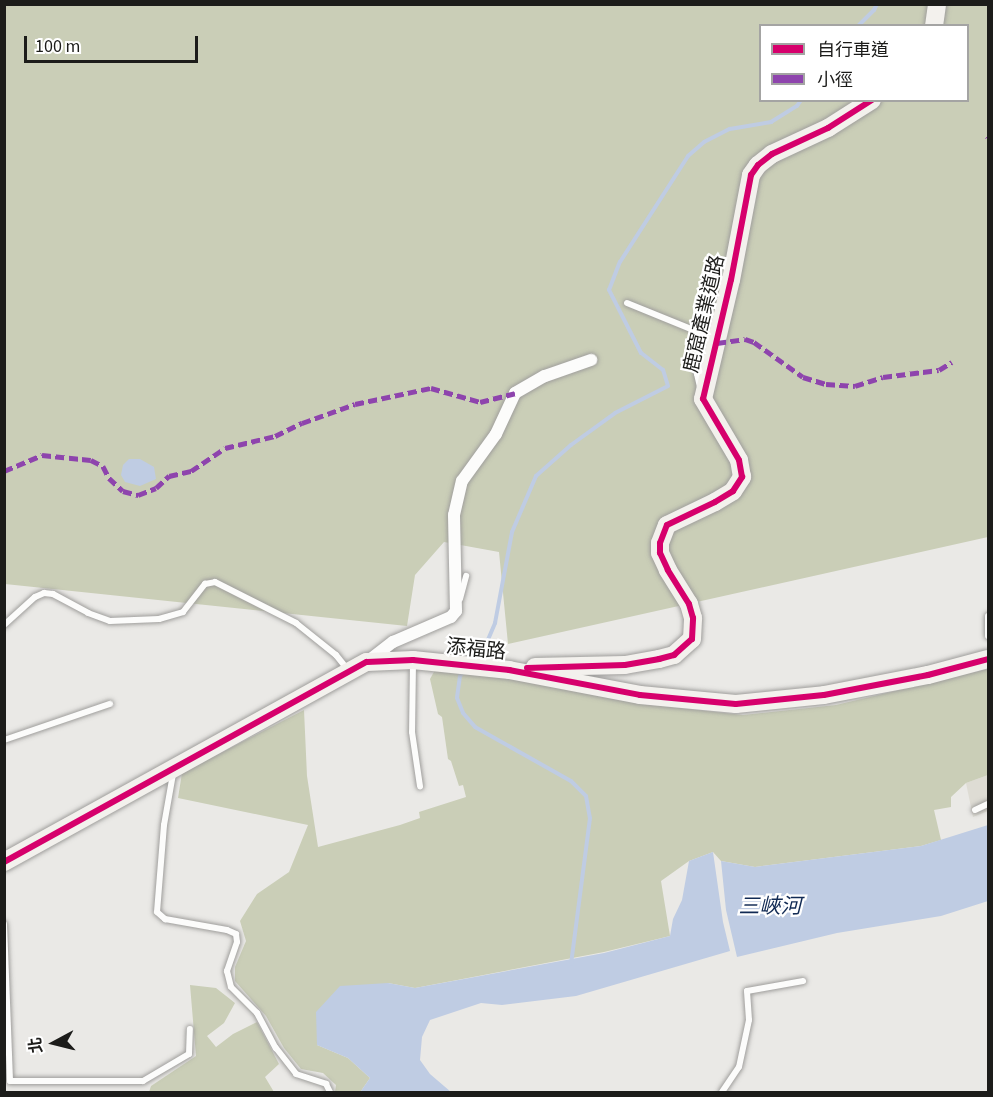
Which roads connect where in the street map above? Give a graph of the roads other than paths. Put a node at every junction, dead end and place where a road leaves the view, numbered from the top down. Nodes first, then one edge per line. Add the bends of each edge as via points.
1 (937, 4) edge
2 (934, 24) edge
3 (869, 102) edge
4 (627, 303) dead end
5 (591, 360) dead end
6 (704, 399) junction
7 (466, 576) dead end
8 (456, 611) junction
9 (988, 616) edge
10 (4, 625) edge
11 (988, 636) edge
12 (988, 659) edge
13 (413, 660) junction
14 (367, 662) junction
15 (349, 670) junction
16 (509, 670) junction
17 (110, 704) dead end
18 (4, 740) edge
19 (174, 768) junction
20 (420, 786) dead end
21 (988, 804) edge
22 (975, 810) dead end
23 (4, 862) edge
24 (4, 924) edge
25 (803, 981) dead end
26 (190, 1029) dead end
27 (330, 1092) edge
28 (722, 1092) edge

1 - 2 street
3 - 6 street, 鹿窟產業道路 via 828,129 772,154 751,175
4 - 6 lane via 701,333 697,374
5 - 8 street via 545,376 515,393 496,434 462,481 454,515
6 - 16 street, 鹿窟產業道路 via 740,460 742,477 733,491 667,525 663,532 660,553 689,604 692,639 674,655 625,665
7 - 8 lane
8 - 14 street via 451,617 393,642
9 - 11 lane
10 - 15 lane via 35,597 44,594 53,594 110,621 175,615 191,604 205,584 215,582 296,623
12 - 16 street, 添福路 via 824,695 736,704 640,695
13 - 14 street, 添福路
13 - 16 street, 添福路
13 - 20 lane via 411,715
14 - 15 street, 添福路
15 - 19 street, 添福路
17 - 18 lane
19 - 23 street, 添福路
19 - 27 lane via 164,825 157,912 165,919 236,934 227,971 231,987 256,1012 296,1074 326,1084
21 - 22 lane
24 - 26 lane via 10,1081 143,1081 189,1054
25 - 28 lane via 747,991 749,1020 739,1067

